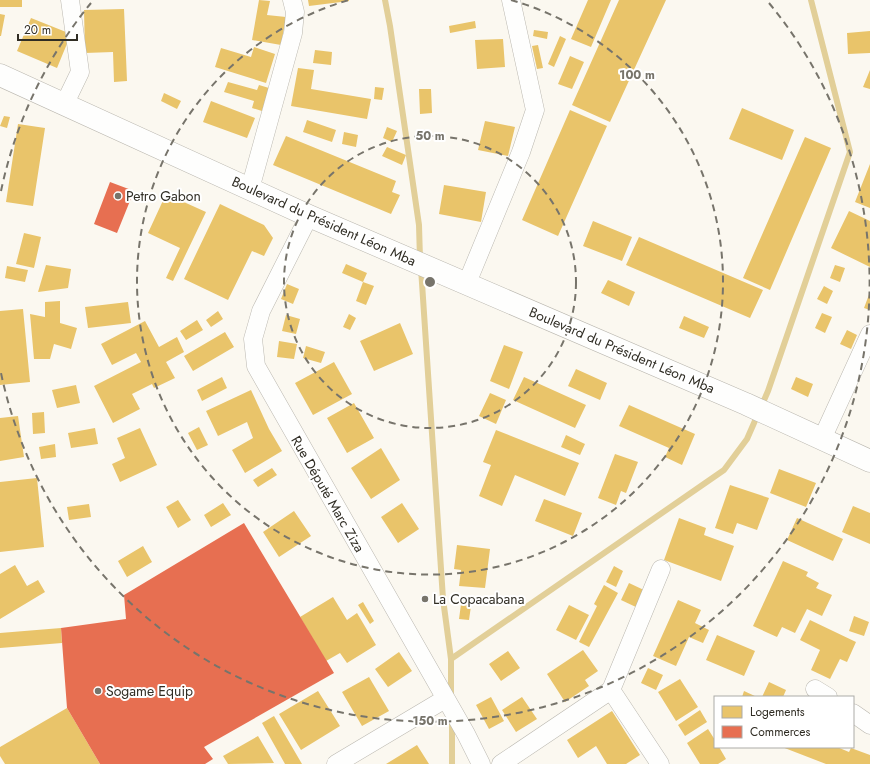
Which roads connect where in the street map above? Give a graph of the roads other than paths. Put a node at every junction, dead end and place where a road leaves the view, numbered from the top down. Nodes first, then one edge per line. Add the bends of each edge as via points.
1 (70, 0) edge
2 (292, 0) edge
3 (511, 0) edge
4 (0, 75) edge
5 (64, 105) junction
6 (250, 189) junction
7 (308, 216) junction
8 (467, 283) junction
9 (870, 334) edge
10 (822, 439) junction
11 (870, 462) edge
12 (661, 569) dead end
13 (611, 690) junction
14 (446, 702) junction
15 (854, 714) edge
16 (870, 725) edge
17 (336, 764) edge
18 (480, 764) edge
19 (501, 764) edge
20 (660, 764) edge

1 - 5 street via 80,72
2 - 6 street via 295,12 293,33
3 - 8 street via 535,110 521,152
4 - 5 street, Boulevard du Président Léon Mba
5 - 6 street, Boulevard du Président Léon Mba
6 - 7 street, Boulevard du Président Léon Mba
7 - 8 street, Boulevard du Président Léon Mba
7 - 14 street, Rue Député Marc Ziza via 261,311 253,339 256,366
8 - 10 street, Boulevard du Président Léon Mba
9 - 10 street
10 - 11 street, Boulevard du Président Léon Mba
12 - 13 street
13 - 19 street
13 - 20 street
14 - 17 street
14 - 18 street, Rue Député Marc Ziza via 466,734
15 - 16 street

